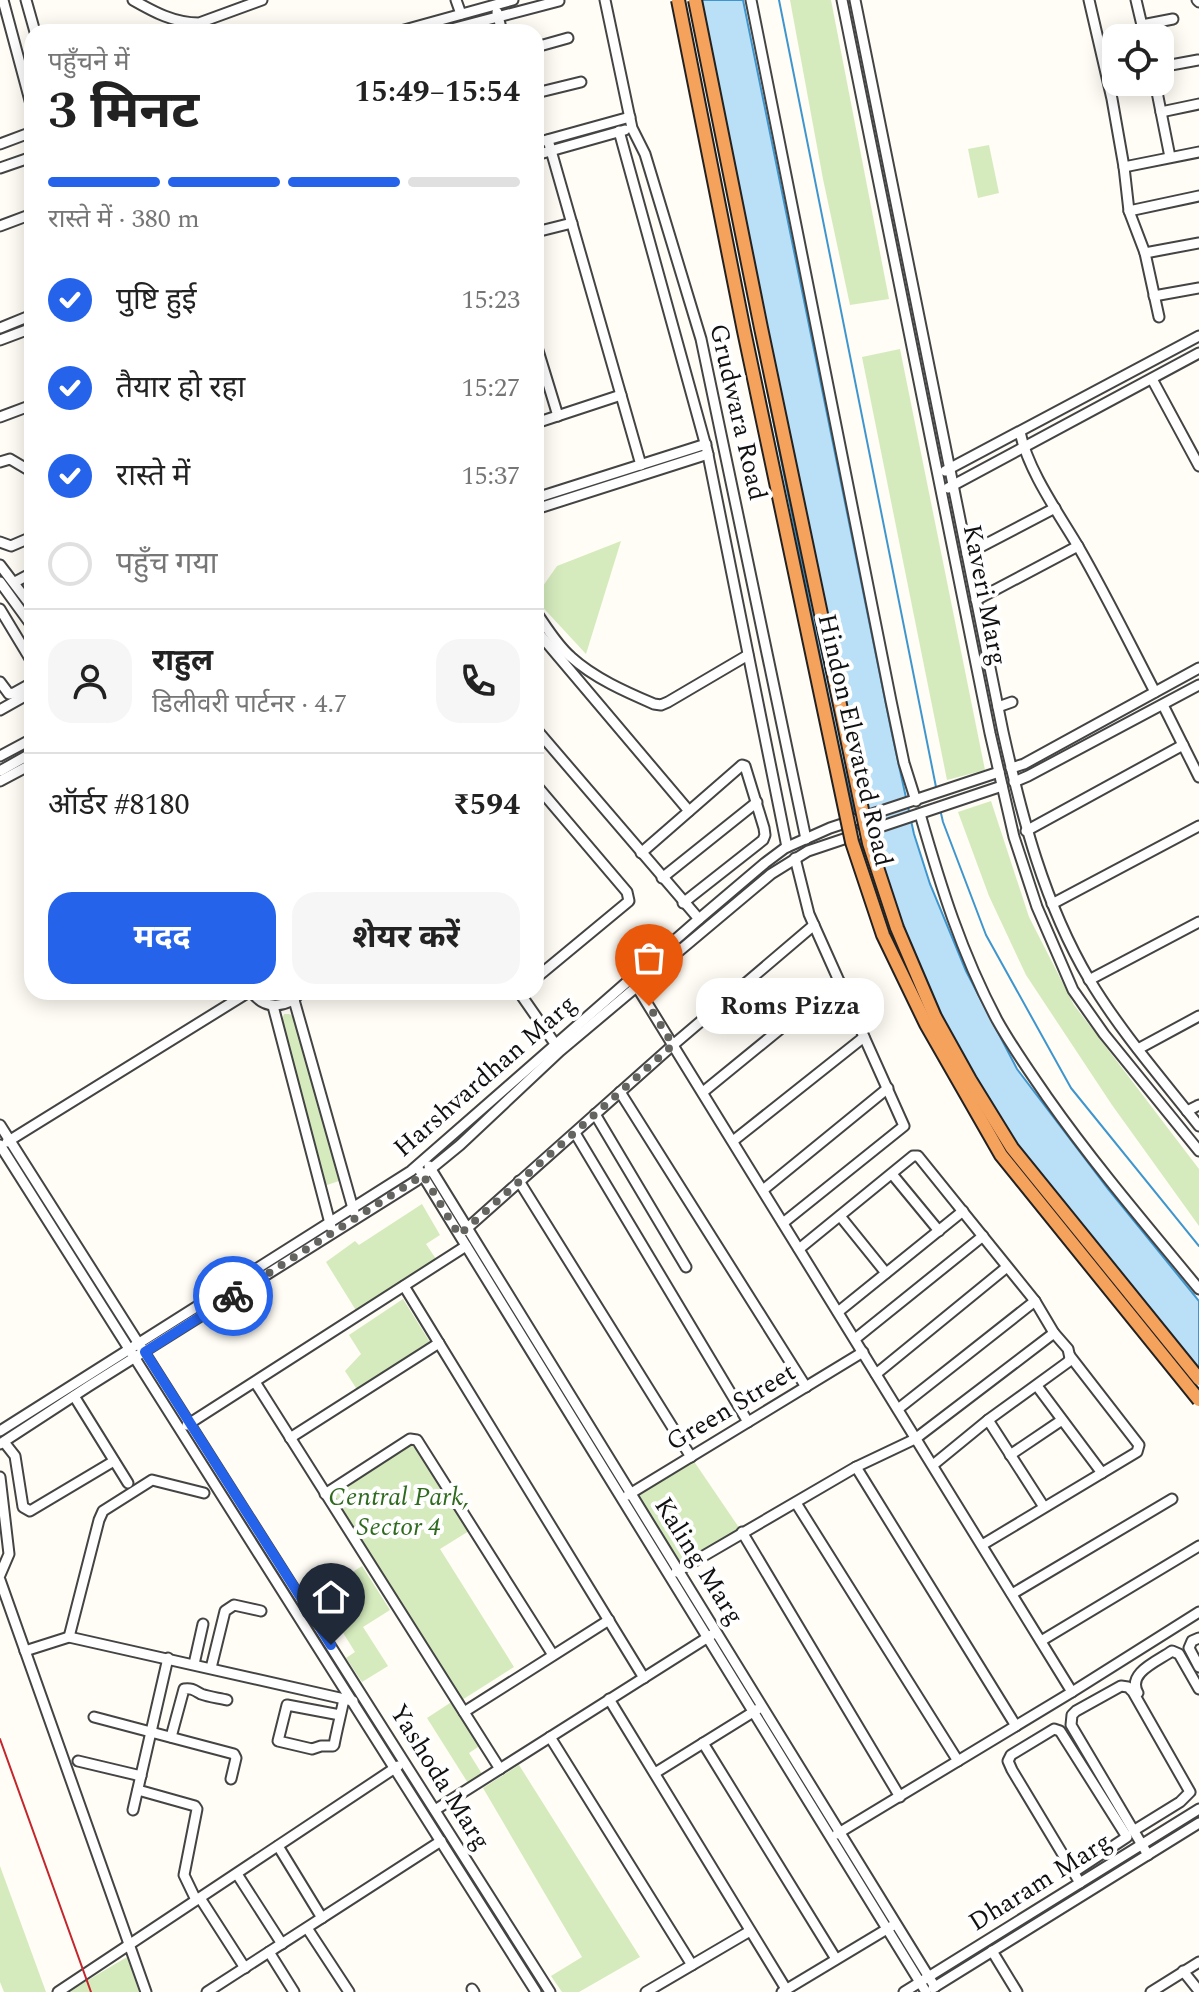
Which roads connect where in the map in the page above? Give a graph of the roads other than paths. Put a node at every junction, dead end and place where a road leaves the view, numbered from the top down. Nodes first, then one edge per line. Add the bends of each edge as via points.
1 (3, 0) edge
2 (26, 0) edge
3 (133, 0) edge
4 (262, 0) edge
5 (456, 0) edge
6 (513, 0) edge
7 (605, 0) edge
8 (678, 0) edge
9 (695, 0) edge
10 (751, 0) edge
11 (842, 0) edge
12 (855, 0) edge
13 (1089, 0) edge
14 (1136, 0) edge
15 (559, 1) edge
16 (495, 5) junction
17 (461, 14) junction
18 (498, 17) junction
19 (1173, 19) dead end
20 (4, 22) edge
21 (33, 24) edge
22 (425, 24) edge
23 (471, 24) edge
24 (500, 24) edge
25 (1142, 24) edge
26 (1147, 24) edge
27 (568, 38) dead end
28 (544, 45) edge
29 (1198, 60) edge
30 (1174, 64) edge
31 (22, 71) junction
32 (11, 75) dead end
33 (24, 78) edge
34 (581, 82) dead end
35 (544, 91) edge
36 (1158, 96) edge
37 (1199, 104) edge
38 (1161, 112) junction
39 (631, 123) junction
40 (619, 131) junction
41 (24, 135) edge
42 (548, 140) junction
43 (544, 141) edge
44 (0, 144) edge
45 (551, 151) junction
46 (1199, 152) edge
47 (544, 153) edge
48 (1170, 157) junction
49 (24, 160) edge
50 (1124, 167) junction
51 (0, 168) edge
52 (894, 189) junction
53 (881, 192) junction
54 (1199, 196) edge
55 (1129, 211) junction
56 (24, 217) edge
57 (572, 223) junction
58 (0, 226) edge
59 (544, 230) edge
60 (1199, 243) edge
61 (1145, 253) junction
62 (1199, 288) edge
63 (1154, 296) junction
64 (1159, 317) dead end
65 (24, 318) edge
66 (0, 328) edge
67 (24, 331) edge
68 (1199, 336) edge
69 (0, 340) edge
70 (1199, 353) edge
71 (544, 370) edge
72 (1152, 379) junction
73 (621, 395) junction
74 (1087, 396) junction
75 (24, 408) edge
76 (1094, 410) junction
77 (558, 416) junction
78 (0, 417) edge
79 (544, 420) edge
80 (1020, 432) junction
81 (707, 449) junction
82 (1024, 449) junction
83 (0, 462) edge
84 (641, 465) junction
85 (1199, 466) edge
86 (24, 467) edge
87 (950, 468) junction
88 (938, 475) junction
89 (953, 486) junction
90 (942, 492) junction
91 (544, 495) edge
92 (544, 506) edge
93 (1055, 508) junction
94 (24, 540) edge
95 (0, 542) edge
96 (1078, 546) junction
97 (967, 554) junction
98 (0, 565) edge
99 (24, 577) edge
100 (0, 582) edge
101 (15, 582) junction
102 (24, 595) edge
103 (976, 600) junction
104 (0, 609) edge
105 (24, 615) edge
106 (544, 623) edge
107 (544, 639) edge
108 (24, 649) edge
109 (748, 655) junction
110 (1199, 668) edge
111 (0, 682) edge
112 (1199, 685) edge
113 (24, 687) edge
114 (1155, 692) junction
115 (24, 696) edge
116 (1012, 702) dead end
117 (1163, 705) junction
118 (998, 707) junction
119 (0, 710) edge
120 (544, 738) edge
121 (24, 743) edge
122 (1183, 745) junction
123 (0, 756) edge
124 (24, 758) edge
125 (24, 768) edge
126 (1011, 768) junction
127 (0, 771) edge
128 (999, 772) junction
129 (1199, 777) edge
130 (0, 781) edge
131 (1014, 782) junction
132 (1002, 786) junction
133 (544, 798) edge
134 (918, 800) junction
135 (757, 802) junction
136 (689, 811) junction
137 (922, 813) junction
138 (1199, 826) edge
139 (1026, 831) junction
140 (806, 839) junction
141 (787, 847) junction
142 (641, 853) junction
143 (795, 858) junction
144 (662, 878) junction
145 (683, 903) junction
146 (1052, 904) junction
147 (699, 919) junction
148 (1199, 922) edge
149 (814, 925) junction
150 (544, 971) edge
151 (1089, 980) junction
152 (839, 981) junction
153 (637, 987) junction
154 (238, 1000) edge
155 (258, 1000) edge
156 (292, 1000) edge
157 (298, 1000) edge
158 (525, 1000) edge
159 (273, 1006) junction
160 (1199, 1016) edge
161 (864, 1037) junction
162 (673, 1045) junction
163 (558, 1048) junction
164 (1138, 1049) junction
165 (888, 1088) junction
166 (620, 1092) junction
167 (703, 1092) junction
168 (1199, 1105) edge
169 (1187, 1111) junction
170 (595, 1114) junction
171 (0, 1125) edge
172 (1199, 1126) edge
173 (575, 1133) junction
174 (733, 1141) junction
175 (3, 1143) edge
176 (1199, 1151) edge
177 (424, 1167) junction
178 (892, 1174) junction
179 (519, 1181) junction
180 (763, 1190) junction
181 (353, 1207) junction
182 (963, 1211) junction
183 (840, 1216) junction
184 (356, 1219) junction
185 (330, 1221) junction
186 (783, 1223) junction
187 (463, 1231) junction
188 (939, 1231) junction
189 (333, 1234) junction
190 (983, 1236) junction
191 (466, 1246) junction
192 (799, 1249) junction
193 (686, 1267) dead end
194 (1007, 1267) junction
195 (886, 1273) junction
196 (404, 1286) junction
197 (1199, 1289) edge
198 (1035, 1301) junction
199 (838, 1312) junction
200 (1054, 1333) junction
201 (855, 1339) junction
202 (439, 1343) junction
203 (137, 1350) junction
204 (863, 1352) junction
205 (1070, 1356) junction
206 (876, 1374) junction
207 (1199, 1379) edge
208 (255, 1382) junction
209 (1037, 1386) junction
210 (806, 1387) junction
211 (74, 1396) junction
212 (1199, 1400) edge
213 (898, 1409) junction
214 (988, 1420) junction
215 (1062, 1420) junction
216 (748, 1422) junction
217 (186, 1426) junction
218 (0, 1431) edge
219 (290, 1438) junction
220 (915, 1439) junction
221 (2, 1443) edge
222 (1010, 1455) junction
223 (691, 1457) junction
224 (114, 1461) junction
225 (933, 1465) junction
226 (856, 1467) junction
227 (1102, 1473) junction
228 (0, 1477) edge
229 (128, 1483) dead end
230 (204, 1493) dead end
231 (325, 1494) junction
232 (626, 1496) junction
233 (1172, 1499) dead end
234 (796, 1503) junction
235 (1044, 1507) junction
236 (742, 1532) junction
237 (982, 1545) junction
238 (1199, 1546) edge
239 (674, 1573) junction
240 (0, 1578) edge
241 (1012, 1594) junction
242 (261, 1611) dead end
243 (1199, 1612) edge
244 (609, 1620) junction
245 (203, 1624) dead end
246 (712, 1635) junction
247 (69, 1637) junction
248 (1199, 1638) edge
249 (1041, 1641) junction
250 (25, 1651) junction
251 (553, 1655) junction
252 (168, 1658) junction
253 (194, 1664) junction
254 (1199, 1667) edge
255 (211, 1668) junction
256 (644, 1678) junction
257 (1199, 1689) edge
258 (1072, 1692) junction
259 (353, 1698) junction
260 (609, 1699) junction
261 (227, 1700) dead end
262 (758, 1709) junction
263 (464, 1712) junction
264 (340, 1715) junction
265 (94, 1717) dead end
266 (1016, 1726) junction
267 (152, 1732) junction
268 (171, 1737) junction
269 (550, 1737) junction
270 (703, 1743) junction
271 (78, 1761) dead end
272 (958, 1761) junction
273 (400, 1765) junction
274 (500, 1769) junction
275 (655, 1773) junction
276 (141, 1776) junction
277 (231, 1779) dead end
278 (138, 1790) junction
279 (900, 1797) junction
280 (1199, 1800) edge
281 (1199, 1809) edge
282 (133, 1810) dead end
283 (435, 1810) junction
284 (1199, 1823) edge
285 (1133, 1831) junction
286 (835, 1835) junction
287 (441, 1841) junction
288 (1141, 1845) junction
289 (278, 1846) junction
290 (1148, 1855) junction
291 (1074, 1872) junction
292 (1095, 1873) junction
293 (237, 1874) junction
294 (479, 1879) junction
295 (1102, 1882) junction
296 (1080, 1883) junction
297 (469, 1884) junction
298 (198, 1899) junction
299 (322, 1918) junction
300 (892, 1926) junction
301 (307, 1928) junction
302 (750, 1931) junction
303 (282, 1944) junction
304 (129, 1945) junction
305 (992, 1951) junction
306 (269, 1952) junction
307 (836, 1959) junction
308 (1199, 1962) edge
309 (692, 1965) junction
310 (245, 1968) junction
311 (1183, 1971) junction
312 (924, 1979) junction
313 (929, 1990) edge
314 (532, 1991) edge
315 (784, 1991) edge
316 (1199, 1991) edge
317 (58, 1992) edge
318 (146, 1992) edge
319 (207, 1992) edge
320 (294, 1992) edge
321 (349, 1992) edge
322 (550, 1992) edge
323 (646, 1992) edge
324 (904, 1992) edge
325 (1017, 1992) edge
326 (1151, 1992) edge

1 - 20 street
2 - 21 street
3 - 4 street via 190,23
5 - 17 street
6 - 16 street
7 - 39 street, Grudwara Road
8 - 212 highway, Hindon Elevated Road, bridge via 852,842 883,935 926,1024 1001,1155
9 - 207 highway, Hindon Elevated Road, bridge via 869,843 897,928 935,1017 1012,1148
10 - 134 street via 897,732
11 - 53 street, Kaveri Marg
12 - 52 street, Kaveri Marg
13 - 50 street
14 - 25 street
15 - 18 street
16 - 17 street
16 - 18 street
17 - 22 street
18 - 23 street
18 - 24 street
19 - 26 street
20 - 31 street
27 - 28 street
29 - 30 street
31 - 32 street
31 - 33 street
34 - 35 street
36 - 38 street
37 - 38 street
38 - 48 street
39 - 40 street
39 - 42 street
39 - 140 street, Grudwara Road via 701,339
40 - 45 street
40 - 81 street
41 - 44 street
42 - 43 street
42 - 45 street
45 - 47 street
45 - 57 street
46 - 48 street
48 - 50 street
49 - 51 street
50 - 55 street
52 - 53 street
52 - 87 street, Kaveri Marg
53 - 88 street, Kaveri Marg
54 - 55 street
55 - 61 street
56 - 58 street
57 - 59 street
57 - 73 street
60 - 61 street
61 - 63 street
62 - 63 street
63 - 64 street
65 - 66 street
67 - 69 street
68 - 74 street
70 - 72 street
71 - 77 street
72 - 76 street
72 - 85 street
73 - 77 street
73 - 84 street
74 - 76 street
74 - 80 street
75 - 78 street
76 - 82 street
77 - 79 street
80 - 82 street
80 - 87 street
81 - 84 street
81 - 92 street
81 - 109 street
82 - 89 street
82 - 93 street
83 - 86 street via 10,459
84 - 91 street
87 - 88 street
87 - 89 street, Kaveri Marg
88 - 90 street, Kaveri Marg
89 - 90 street
89 - 97 street, Kaveri Marg
90 - 128 street, Kaveri Marg
93 - 96 street
93 - 97 street
94 - 95 street via 11,546
96 - 103 street
96 - 114 street
97 - 103 street, Kaveri Marg
98 - 101 street
99 - 101 street
100 - 105 street
101 - 102 street
103 - 118 street, Kaveri Marg
104 - 108 street
106 - 109 street via 571,657 654,704 668,702
107 - 136 street
109 - 141 street
110 - 114 street
111 - 113 street via 9,694
112 - 117 street
114 - 126 street
115 - 119 street
116 - 118 street
117 - 122 street
117 - 131 street
118 - 126 street, Kaveri Marg
120 - 142 street
121 - 123 street
122 - 129 street
122 - 139 street
124 - 127 street
125 - 130 street
126 - 131 street, Kaveri Marg
128 - 132 street, Kaveri Marg
128 - 134 street, Harshvardhan Marg
131 - 139 street, Kaveri Marg
132 - 137 street, Harshvardhan Marg
132 - 176 street, Kaveri Marg via 1037,907 1073,990
133 - 150 street via 627,892 629,901
134 - 140 street, Harshvardhan Marg, bridge
135 - 136 street via 742,765
135 - 144 street
135 - 145 street via 763,840
136 - 142 street
137 - 143 street, Harshvardhan Marg, bridge
137 - 197 street via 959,940 998,1021 1069,1127
138 - 146 street
139 - 146 street, Kaveri Marg
140 - 141 street, Harshvardhan Marg
141 - 147 street, Harshvardhan Marg
142 - 144 street
143 - 149 street
143 - 153 street, Harshvardhan Marg
144 - 145 street
145 - 147 street
146 - 151 street, Kaveri Marg
147 - 163 street, Harshvardhan Marg
148 - 151 street
149 - 152 street
149 - 162 street
151 - 164 street, Kaveri Marg
152 - 161 street
152 - 167 street
153 - 162 street
153 - 163 street, Harshvardhan Marg
154 - 175 street
155 - 159 street
156 - 159 street
157 - 181 street
158 - 163 street
159 - 185 street
160 - 164 street
161 - 165 street
161 - 174 street
162 - 166 street
162 - 167 street
163 - 177 street, Harshvardhan Marg via 460,1145
164 - 169 street, Kaveri Marg
165 - 180 street
165 - 186 street via 902,1129
166 - 170 street
166 - 210 street
167 - 174 street
168 - 169 street
169 - 172 street, Kaveri Marg
170 - 173 street
170 - 193 street
171 - 175 street, Yashoda Marg
173 - 179 street
173 - 216 street
174 - 180 street
175 - 203 street, Yashoda Marg
177 - 181 street, Harshvardhan Marg
177 - 184 street, Harshvardhan Marg
177 - 187 street, Kaling Marg
178 - 182 street via 918,1156
178 - 183 street
178 - 188 street
179 - 187 street
179 - 223 street
180 - 186 street
181 - 184 street
181 - 185 street, Harshvardhan Marg
182 - 188 street
182 - 190 street
183 - 192 street
183 - 195 street
184 - 189 street, Harshvardhan Marg
185 - 189 street
185 - 203 street, Harshvardhan Marg
186 - 192 street
187 - 191 street, Kaling Marg
187 - 232 street, Kaling Marg
188 - 195 street
189 - 203 street, Harshvardhan Marg
190 - 194 street
190 - 201 street
191 - 196 street
191 - 232 street, Kaling Marg
192 - 199 street
194 - 198 street
194 - 206 street
195 - 199 street
196 - 202 street
196 - 208 street
198 - 200 street
198 - 213 street
199 - 201 street
200 - 205 street
200 - 220 street
201 - 204 street
202 - 219 street
202 - 244 street
203 - 211 street, Harshvardhan Marg
203 - 217 street, Yashoda Marg
203 - 218 street, Harshvardhan Marg
204 - 206 street
204 - 210 street, Green Street
205 - 209 street
205 - 227 street via 1139,1445 1137,1452
206 - 213 street
208 - 217 street
208 - 219 street
209 - 214 street
209 - 215 street
210 - 216 street, Green Street
211 - 221 street, Harshvardhan Marg
211 - 224 street
213 - 220 street
214 - 222 street
214 - 225 street
215 - 222 street
215 - 227 street
216 - 223 street, Green Street
217 - 259 street, Yashoda Marg
219 - 231 street
220 - 225 street
220 - 226 street
221 - 224 street via 15,1456 27,1511
222 - 235 street
223 - 232 street, Green Street
224 - 229 street
225 - 237 street
226 - 234 street
226 - 266 street
227 - 235 street
228 - 240 street via 9,1554
230 - 247 street via 152,1480 103,1511
231 - 251 street via 410,1439 417,1440
231 - 263 street
232 - 239 street, Kaling Marg
233 - 241 street
234 - 236 street
234 - 272 street
235 - 237 street
236 - 239 street
236 - 279 street
237 - 241 street
238 - 249 street
239 - 246 street, Kaling Marg
240 - 250 street
241 - 249 street
242 - 255 street via 234,1605 225,1611
243 - 258 street
244 - 251 street
244 - 256 street
245 - 253 street
246 - 256 street
246 - 262 street, Kaling Marg
247 - 250 street
247 - 252 street
248 - 254 street via 1189,1648
249 - 258 street
250 - 304 street
251 - 263 street
252 - 253 street
252 - 267 street
253 - 255 street
255 - 259 street
256 - 260 street
257 - 280 street via 1172,1651 1138,1674 1134,1687
258 - 266 street
259 - 264 street
259 - 273 street, Yashoda Marg
260 - 269 street
260 - 275 street
261 - 268 street via 184,1689
262 - 270 street
262 - 286 street, Kaling Marg
263 - 274 street
264 - 264 street via 287,1705 278,1741 312,1749 333,1746
265 - 267 street
266 - 272 street
267 - 268 street
267 - 276 street
268 - 277 street via 234,1754
269 - 274 street
269 - 309 street
270 - 275 street
270 - 307 street
271 - 276 street
272 - 279 street
273 - 283 street, Yashoda Marg
273 - 287 street, Yashoda Marg
273 - 289 street
274 - 283 street
275 - 302 street
276 - 278 street
278 - 282 street
278 - 298 street via 197,1809 184,1875
279 - 286 street
281 - 288 street, Dharam Marg
283 - 294 street, Yashoda Marg
284 - 290 street, Dharam Marg
285 - 285 street via 1071,1725 1076,1711 1121,1686 1133,1692 1190,1792
285 - 288 street
286 - 300 street, Kaling Marg
287 - 297 street, Yashoda Marg
287 - 299 street
288 - 290 street
288 - 292 street, Dharam Marg
289 - 293 street
289 - 299 street
290 - 295 street, Dharam Marg
291 - 291 street via 1008,1761 1054,1729 1127,1837
291 - 296 street
292 - 295 street
292 - 296 street, Dharam Marg
293 - 298 street
293 - 303 street
294 - 297 street
294 - 322 street, Yashoda Marg
295 - 305 street, Dharam Marg
296 - 312 street, Dharam Marg
297 - 314 street, Yashoda Marg
298 - 304 street
298 - 310 street
299 - 301 street
300 - 307 street
300 - 312 street, Kaling Marg
301 - 303 street
301 - 321 street
302 - 309 street
302 - 315 street
303 - 306 street
304 - 317 street
304 - 318 street
305 - 313 street, Dharam Marg
305 - 325 street
306 - 310 street
306 - 320 street
307 - 315 street
308 - 311 street
309 - 323 street
310 - 319 street
311 - 316 street
311 - 326 street
312 - 313 street, Kaling Marg
312 - 324 street, Dharam Marg

